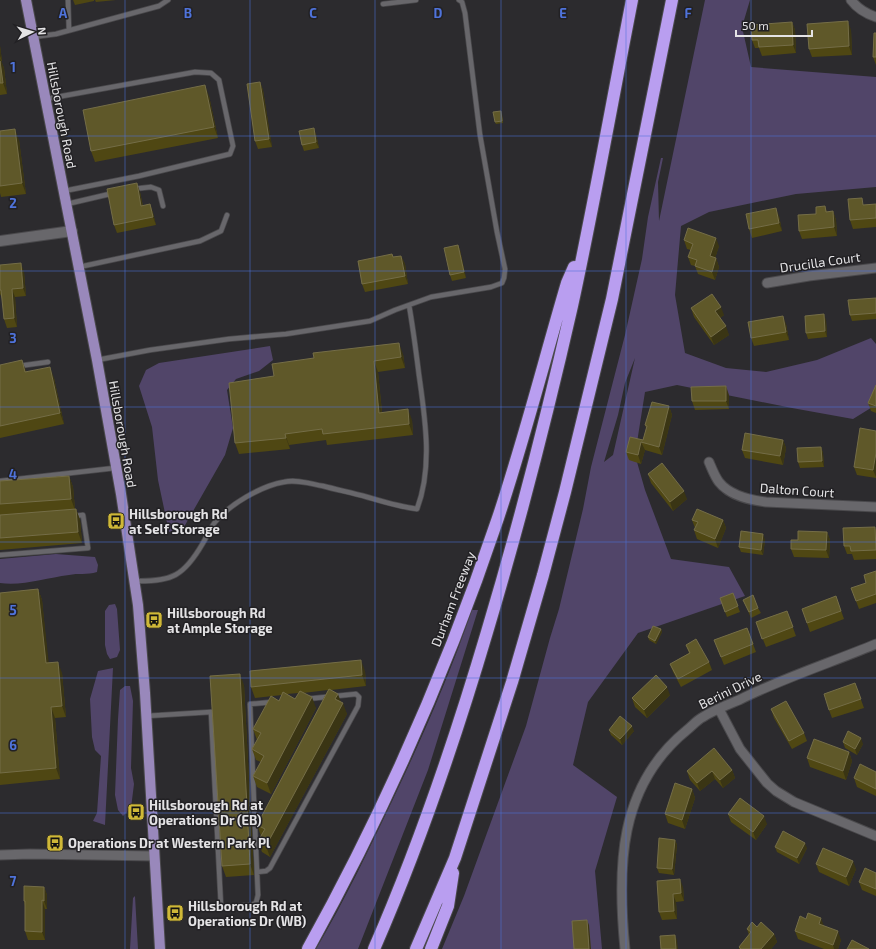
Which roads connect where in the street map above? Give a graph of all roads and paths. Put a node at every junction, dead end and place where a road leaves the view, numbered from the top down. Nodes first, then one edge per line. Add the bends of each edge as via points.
1 (26, 0) edge
2 (68, 0) edge
3 (168, 0) edge
4 (416, 0) edge
5 (459, 0) edge
6 (632, 0) edge
7 (672, 0) edge
8 (852, 0) edge
9 (383, 4) dead end
10 (876, 17) edge
11 (69, 30) junction
12 (33, 37) junction
13 (46, 99) junction
14 (129, 190) edge
15 (64, 191) junction
16 (121, 191) edge
17 (67, 204) junction
18 (163, 206) dead end
19 (227, 215) dead end
20 (72, 231) junction
21 (0, 241) edge
22 (585, 243) junction
23 (79, 267) junction
24 (876, 268) edge
25 (767, 284) dead end
26 (409, 305) junction
27 (97, 360) junction
28 (48, 362) dead end
29 (14, 367) edge
30 (709, 462) dead end
31 (115, 468) junction
32 (0, 481) edge
33 (876, 507) edge
34 (68, 516) edge
35 (0, 555) edge
36 (134, 581) junction
37 (876, 644) edge
38 (329, 697) junction
39 (297, 700) edge
40 (281, 701) edge
41 (325, 703) edge
42 (719, 709) junction
43 (146, 716) junction
44 (264, 816) edge
45 (255, 828) junction
46 (876, 836) edge
47 (0, 855) edge
48 (154, 856) junction
49 (455, 858) junction
50 (256, 872) junction
51 (160, 949) edge
52 (308, 949) edge
53 (374, 949) edge
54 (416, 949) edge
55 (431, 949) edge
56 (625, 949) edge

1 - 12 main road, Hillsborough Road
2 - 11 lane
3 - 11 lane via 159,6
4 - 9 lane
5 - 26 lane via 465,13 480,135 505,269 504,278 502,283 491,287 432,297
6 - 22 highway
7 - 49 highway via 612,299 565,492 512,682
8 - 10 street via 854,4
11 - 12 lane
12 - 13 main road, Hillsborough Road
13 - 15 main road, Hillsborough Road
13 - 15 lane via 195,72 211,74 219,80 233,146 230,154
14 - 18 lane via 151,186 159,190
15 - 17 main road, Hillsborough Road
16 - 17 lane
17 - 20 main road, Hillsborough Road
19 - 23 lane via 221,231 200,241
20 - 21 street
20 - 23 main road, Hillsborough Road
22 - 52 highway, Durham Freeway via 567,283 514,470 456,633 427,705 362,846
22 - 53 highway via 549,402 492,614 451,746 421,831
23 - 27 main road, Hillsborough Road
24 - 25 street, Drucilla Court
26 - 27 lane via 370,321 150,350
26 - 36 lane via 426,441 424,491 418,509 306,482 286,481 266,487 226,511 215,523 184,570 172,577 156,581
27 - 31 main road, Hillsborough Road
28 - 29 lane
30 - 33 street, Dalton Court via 719,483 739,496 752,500
31 - 32 lane
31 - 36 main road, Hillsborough Road
34 - 35 lane via 83,515 88,548
36 - 43 main road, Hillsborough Road via 142,644
37 - 42 street, Berini Drive via 798,673
38 - 39 lane
38 - 41 lane
38 - 50 lane via 356,694 359,697 358,706 270,868
40 - 45 lane via 250,704
42 - 46 street via 740,749 776,791 800,805
42 - 56 street, Berini Drive via 704,716 668,748 649,772 640,789 627,831 622,868
43 - 48 main road, Hillsborough Road
43 - 50 lane via 210,712 221,907 256,903
44 - 45 lane
45 - 50 lane
47 - 48 street
48 - 51 main road, Hillsborough Road
49 - 54 highway
49 - 55 highway via 448,906

